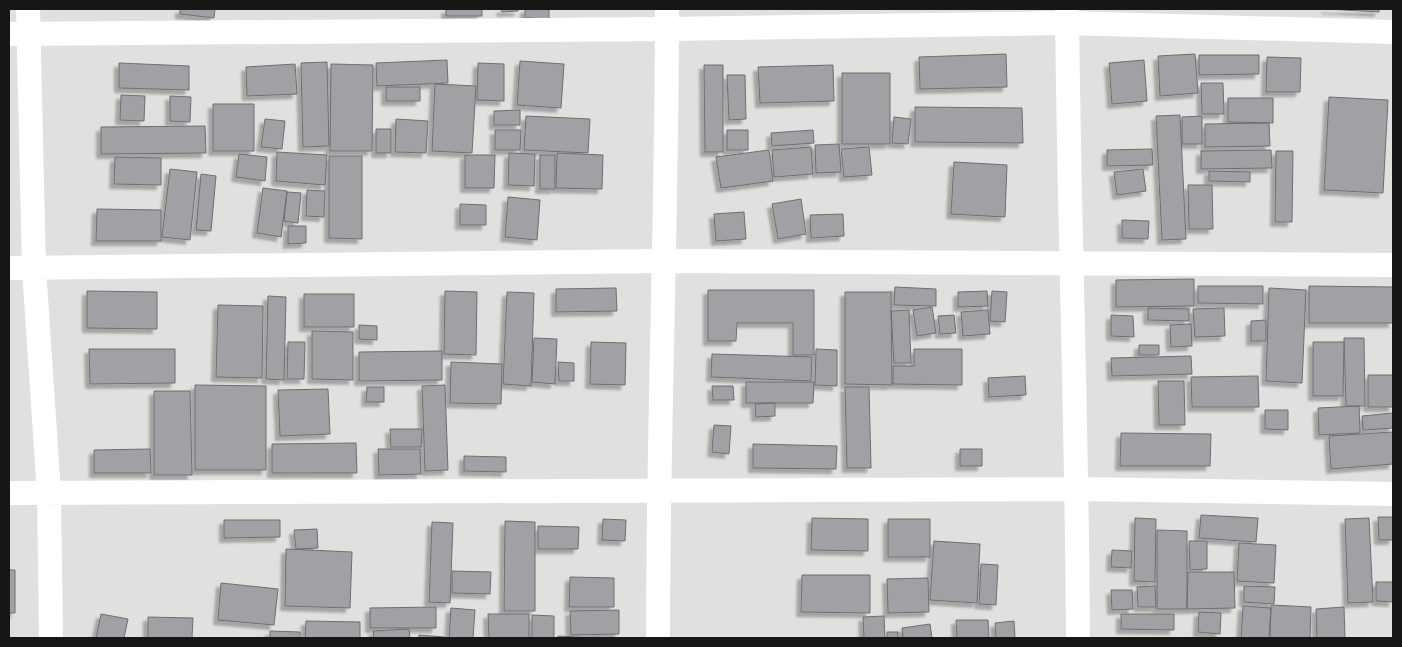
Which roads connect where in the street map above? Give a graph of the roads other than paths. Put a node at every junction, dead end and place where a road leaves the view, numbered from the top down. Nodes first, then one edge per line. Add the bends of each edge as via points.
1 (28, 9) edge
2 (1067, 16) edge
3 (667, 19) edge
4 (1393, 32) edge
5 (19, 34) edge
6 (665, 261) junction
7 (1070, 263) junction
8 (1393, 265) edge
9 (9, 268) edge
10 (34, 268) junction
11 (1077, 489) junction
12 (658, 492) junction
13 (9, 493) edge
14 (49, 493) junction
15 (1393, 494) edge
16 (51, 638) edge
17 (658, 638) edge
18 (1078, 638) edge

1 - 5 street
2 - 3 street
2 - 4 street
2 - 7 street
3 - 5 street
3 - 6 street
5 - 10 street
6 - 7 street
6 - 10 street
6 - 12 street
7 - 8 street
7 - 11 street
9 - 10 street
10 - 14 street
11 - 12 street
11 - 15 street
11 - 18 street
12 - 14 street
12 - 17 street
13 - 14 street
14 - 16 street

